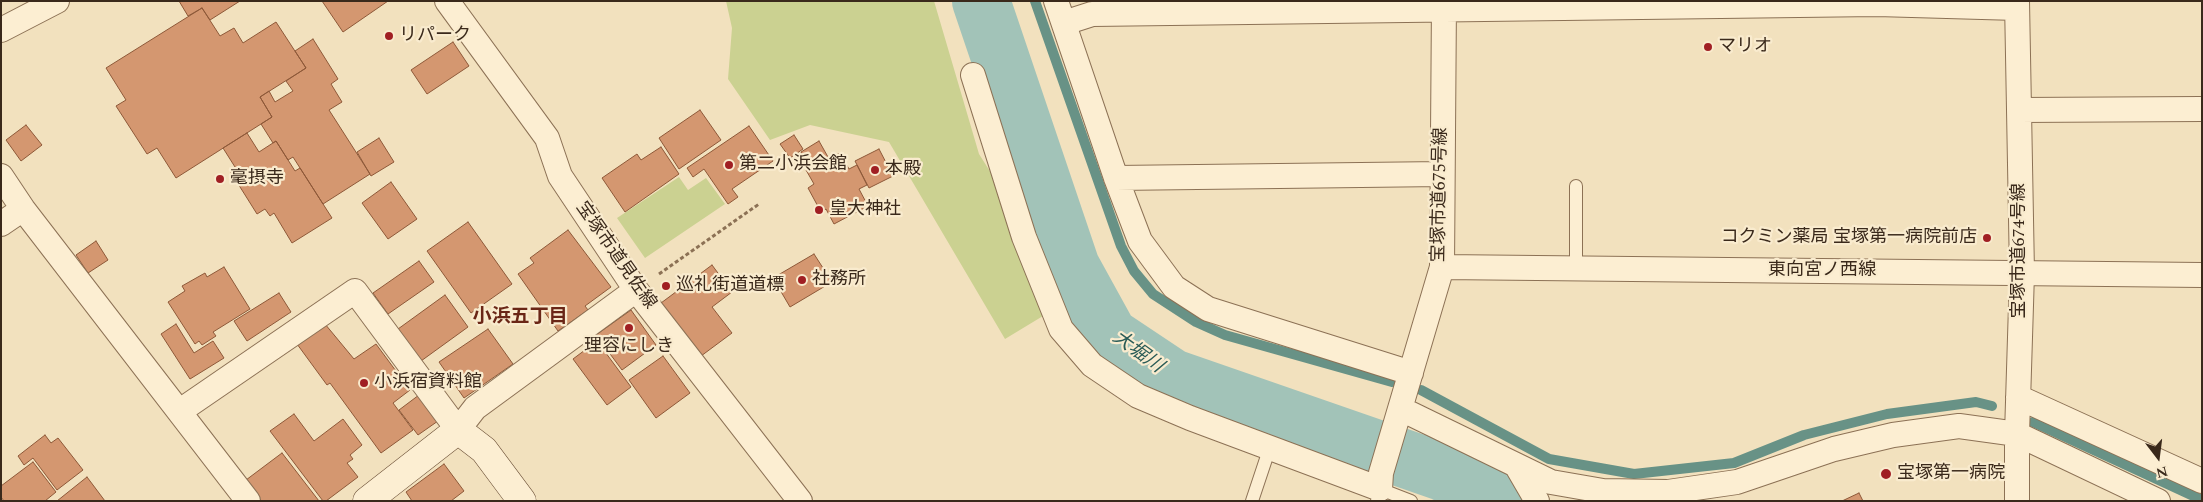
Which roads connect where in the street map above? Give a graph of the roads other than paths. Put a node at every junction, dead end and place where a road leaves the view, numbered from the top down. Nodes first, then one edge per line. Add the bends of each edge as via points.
1 (57, 1) edge
2 (447, 1) edge
3 (1877, 3) edge
4 (2017, 5) edge
5 (1278, 6) edge
6 (1444, 6) edge
7 (1060, 12) edge
8 (1, 30) edge
9 (973, 75) dead end
10 (2202, 109) edge
11 (2019, 110) junction
12 (1442, 174) junction
13 (1, 176) edge
14 (1116, 178) junction
15 (1576, 186) dead end
16 (23, 209) junction
17 (1, 224) edge
18 (1442, 267) junction
19 (1576, 270) junction
20 (2022, 272) junction
21 (2202, 275) edge
22 (636, 290) junction
23 (1411, 373) junction
24 (2018, 397) junction
25 (180, 411) junction
26 (1398, 417) junction
27 (458, 430) junction
28 (2016, 434) junction
29 (1270, 447) junction
30 (1516, 465) junction
31 (2202, 480) edge
32 (1379, 488) edge
33 (248, 501) edge
34 (367, 501) edge
35 (522, 501) edge
36 (800, 501) edge
37 (1252, 501) edge
38 (1410, 501) edge
39 (1537, 501) edge
40 (2017, 501) edge
41 (2158, 501) edge

1 - 8 street
2 - 22 street, 宝塚市道見佐線 via 547,138 560,176
3 - 4 street
3 - 6 street
4 - 11 street, 宝塚市道674号線
5 - 6 street
5 - 7 street via 1092,14
6 - 12 street, 宝塚市道675号線
7 - 14 street
9 - 29 street via 1024,238 1061,329 1092,365 1138,396
10 - 11 street
11 - 20 street, 宝塚市道674号線
12 - 14 street
12 - 18 street, 宝塚市道675号線
13 - 16 street
14 - 23 street via 1140,241 1174,287 1208,308
15 - 19 lane
16 - 17 street
16 - 25 street
18 - 19 street, 東向宮ノ西線
18 - 23 street, 宝塚市道675号線
19 - 20 street, 東向宮ノ西線
20 - 21 street, 東向宮ノ西線
20 - 24 street, 宝塚市道674号線
22 - 27 street via 475,408
22 - 36 street, 宝塚市道見佐線
23 - 26 street, 宝塚市道675号線
24 - 28 street, 宝塚市道674号線
24 - 31 street
25 - 27 street via 354,291
25 - 33 street
26 - 30 street
26 - 32 street, 宝塚市道675号線
27 - 34 main road
27 - 35 main road via 484,450
28 - 30 street via 1959,426 1894,435 1834,449 1737,482 1668,492 1602,491 1551,482
28 - 40 street, 宝塚市道674号線
28 - 41 street
29 - 32 street
29 - 37 lane
30 - 39 street
32 - 38 lane

